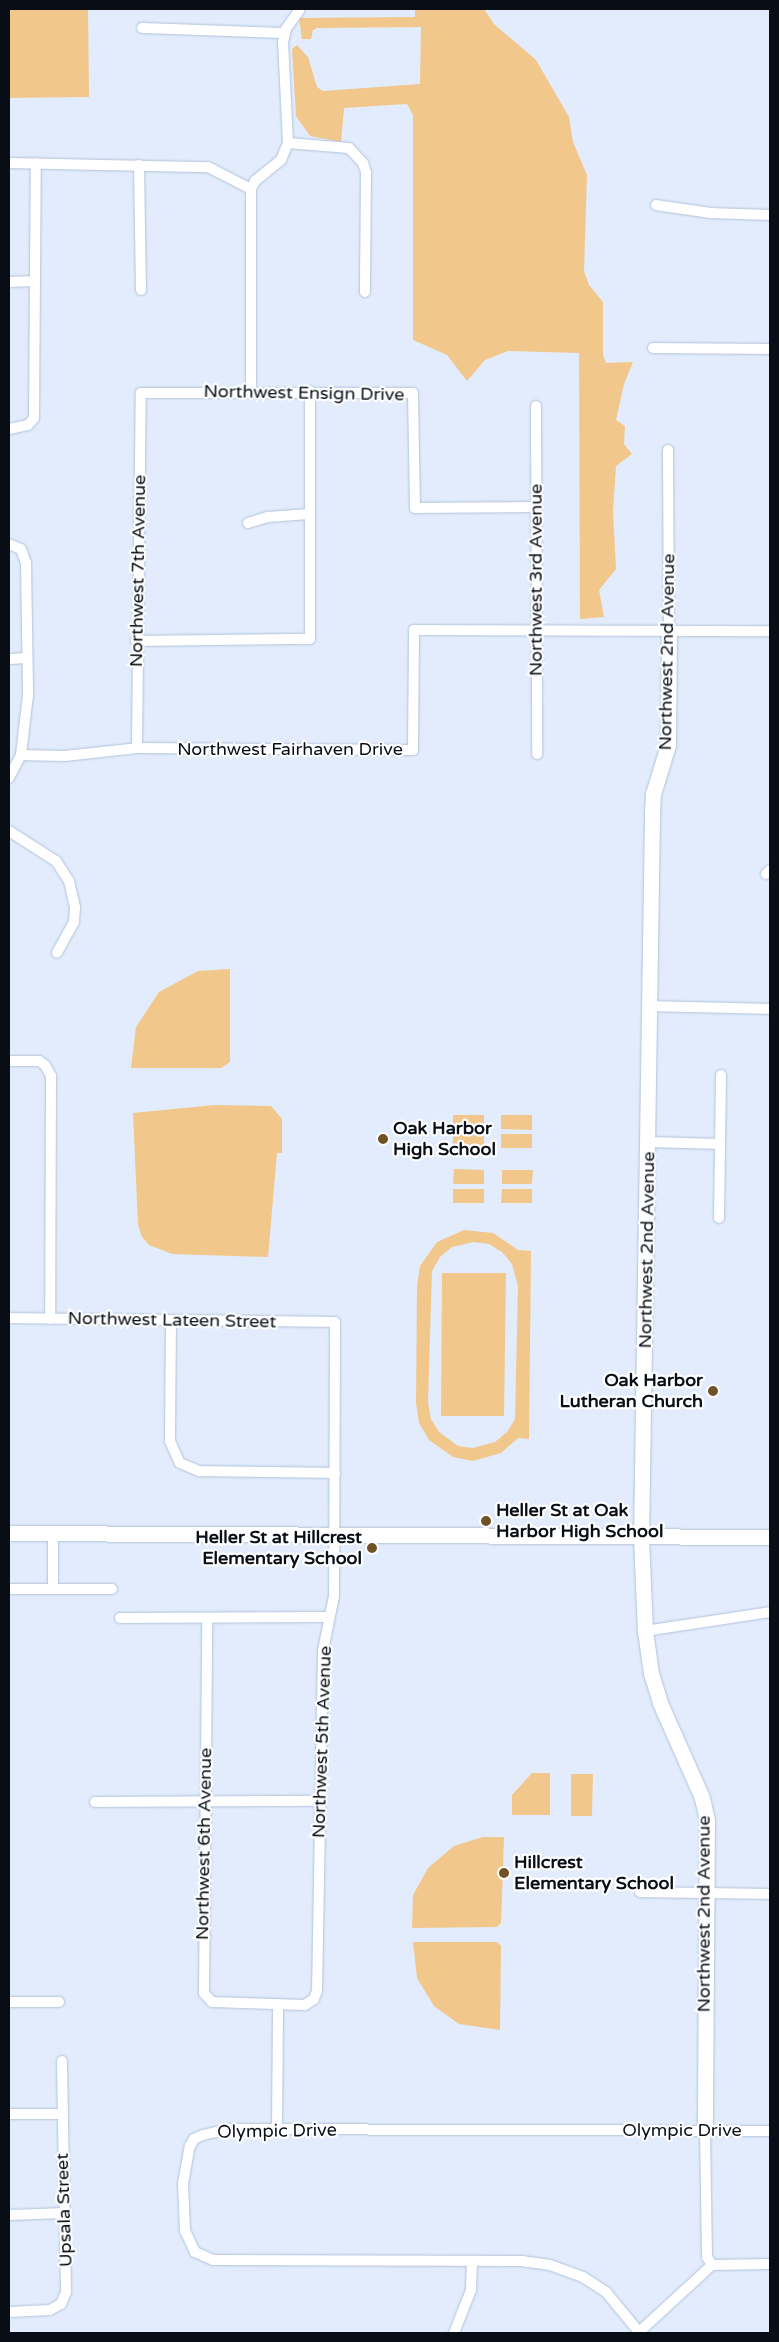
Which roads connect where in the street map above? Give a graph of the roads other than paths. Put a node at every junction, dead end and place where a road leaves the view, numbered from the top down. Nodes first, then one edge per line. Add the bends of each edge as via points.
1 (300, 9) edge
2 (142, 28) dead end
3 (284, 33) junction
4 (288, 143) junction
5 (9, 163) edge
6 (36, 163) junction
7 (140, 165) junction
8 (251, 189) junction
9 (656, 205) dead end
10 (770, 215) edge
11 (35, 281) junction
12 (9, 282) edge
13 (141, 290) dead end
14 (364, 292) dead end
15 (653, 348) dead end
16 (770, 349) edge
17 (251, 391) junction
18 (310, 391) junction
19 (141, 393) joint
20 (536, 406) dead end
21 (9, 429) edge
22 (668, 450) dead end
23 (535, 507) junction
24 (309, 514) junction
25 (248, 523) dead end
26 (9, 544) edge
27 (536, 629) junction
28 (669, 630) junction
29 (770, 631) edge
30 (136, 641) junction
31 (26, 658) junction
32 (9, 659) edge
33 (137, 748) junction
34 (536, 754) dead end
35 (21, 755) junction
36 (9, 778) edge
37 (9, 831) edge
38 (57, 953) dead end
39 (650, 1006) junction
40 (770, 1009) edge
41 (9, 1061) edge
42 (721, 1075) dead end
43 (649, 1142) junction
44 (719, 1144) junction
45 (719, 1218) dead end
46 (9, 1318) edge
47 (50, 1319) junction
48 (171, 1320) junction
49 (335, 1322) joint
50 (335, 1473) junction
51 (9, 1534) edge
52 (53, 1534) junction
53 (335, 1535) junction
54 (642, 1537) junction
55 (770, 1537) edge
56 (54, 1589) junction
57 (112, 1589) dead end
58 (9, 1590) edge
59 (770, 1612) edge
60 (328, 1617) junction
61 (120, 1618) dead end
62 (207, 1618) junction
63 (645, 1631) junction
64 (319, 1801) junction
65 (95, 1802) dead end
66 (205, 1802) junction
67 (640, 1892) dead end
68 (705, 1893) junction
69 (770, 1894) edge
70 (9, 2002) edge
71 (59, 2002) dead end
72 (278, 2004) junction
73 (62, 2061) dead end
74 (9, 2114) edge
75 (62, 2114) junction
76 (277, 2129) junction
77 (705, 2130) junction
78 (770, 2131) edge
79 (66, 2213) junction
80 (9, 2215) edge
81 (472, 2264) junction
82 (770, 2264) edge
83 (712, 2265) junction
84 (9, 2312) edge
85 (454, 2333) edge
86 (639, 2333) edge

1 - 3 street
2 - 3 street
3 - 4 street via 282,54
4 - 8 street via 281,160 255,180
4 - 14 street via 349,148 363,163 366,172
5 - 6 street
6 - 7 street
6 - 11 street
7 - 8 street via 208,167
7 - 13 street
8 - 17 street
9 - 10 street via 710,213
11 - 12 street
11 - 21 street via 34,418 28,425
15 - 16 street
17 - 18 street, Northwest Ensign Drive
17 - 19 street, Northwest Ensign Drive
18 - 23 street, Northwest Ensign Drive via 413,393 415,508
18 - 24 street
19 - 30 street, Northwest 7th Avenue
20 - 23 street, Northwest 3rd Avenue
22 - 28 street, Northwest 2nd Avenue
23 - 27 street, Northwest 3rd Avenue
24 - 25 street via 268,517
24 - 30 street via 310,639
26 - 31 street via 21,549 26,564
27 - 28 street, Northwest Fairhaven Drive
27 - 33 street, Northwest Fairhaven Drive via 414,630 413,750
27 - 34 street, Northwest 3rd Avenue
28 - 29 street, Northwest Fairhaven Drive
28 - 39 street, Northwest 2nd Avenue via 668,745 652,809
30 - 33 street, Northwest 7th Avenue
31 - 32 street
31 - 35 street via 28,695
33 - 35 street, Northwest Fairhaven Drive via 74,756
35 - 36 street
37 - 38 street via 56,861 69,881 75,908 74,922
39 - 40 street
39 - 43 street, Northwest 2nd Avenue
41 - 47 street via 39,1061 51,1076
42 - 44 street
43 - 44 street
43 - 54 street, Northwest 2nd Avenue
44 - 45 street
46 - 47 street, Northwest Lateen Street
47 - 48 street, Northwest Lateen Street
48 - 49 street, Northwest Lateen Street
48 - 50 street via 170,1441 180,1463 199,1471
49 - 50 street, Northwest 5th Avenue
50 - 53 street, Northwest 5th Avenue
51 - 52 street
52 - 53 street
52 - 56 street
53 - 54 street
53 - 60 street, Northwest 5th Avenue via 334,1596
54 - 55 street
54 - 63 street, Northwest 2nd Avenue
56 - 57 street
56 - 58 street
59 - 63 street
60 - 62 street
60 - 64 street, Northwest 5th Avenue via 323,1650
61 - 62 street
62 - 66 street, Northwest 6th Avenue
63 - 68 street, Northwest 2nd Avenue via 660,1703 702,1798 707,1820
64 - 66 street
64 - 72 street, Northwest 5th Avenue via 317,1995 305,2004
65 - 66 street
66 - 72 street, Northwest 6th Avenue via 204,1993 212,2002
67 - 68 street
68 - 69 street
68 - 77 street, Northwest 2nd Avenue
70 - 71 street
72 - 76 street
73 - 75 street, Upsala Street
74 - 75 street
75 - 79 street, Upsala Street
76 - 77 street, Olympic Drive
76 - 81 street, Olympic Drive via 228,2129 194,2139 185,2162 183,2184 185,2231 195,2252 225,2262
77 - 78 street, Olympic Drive
77 - 83 street via 707,2257
79 - 80 street
79 - 84 street, Upsala Street via 64,2299 50,2310
81 - 85 street via 471,2290
81 - 86 street, Olympic Drive via 523,2261 564,2269 606,2292
82 - 83 street
83 - 86 street

